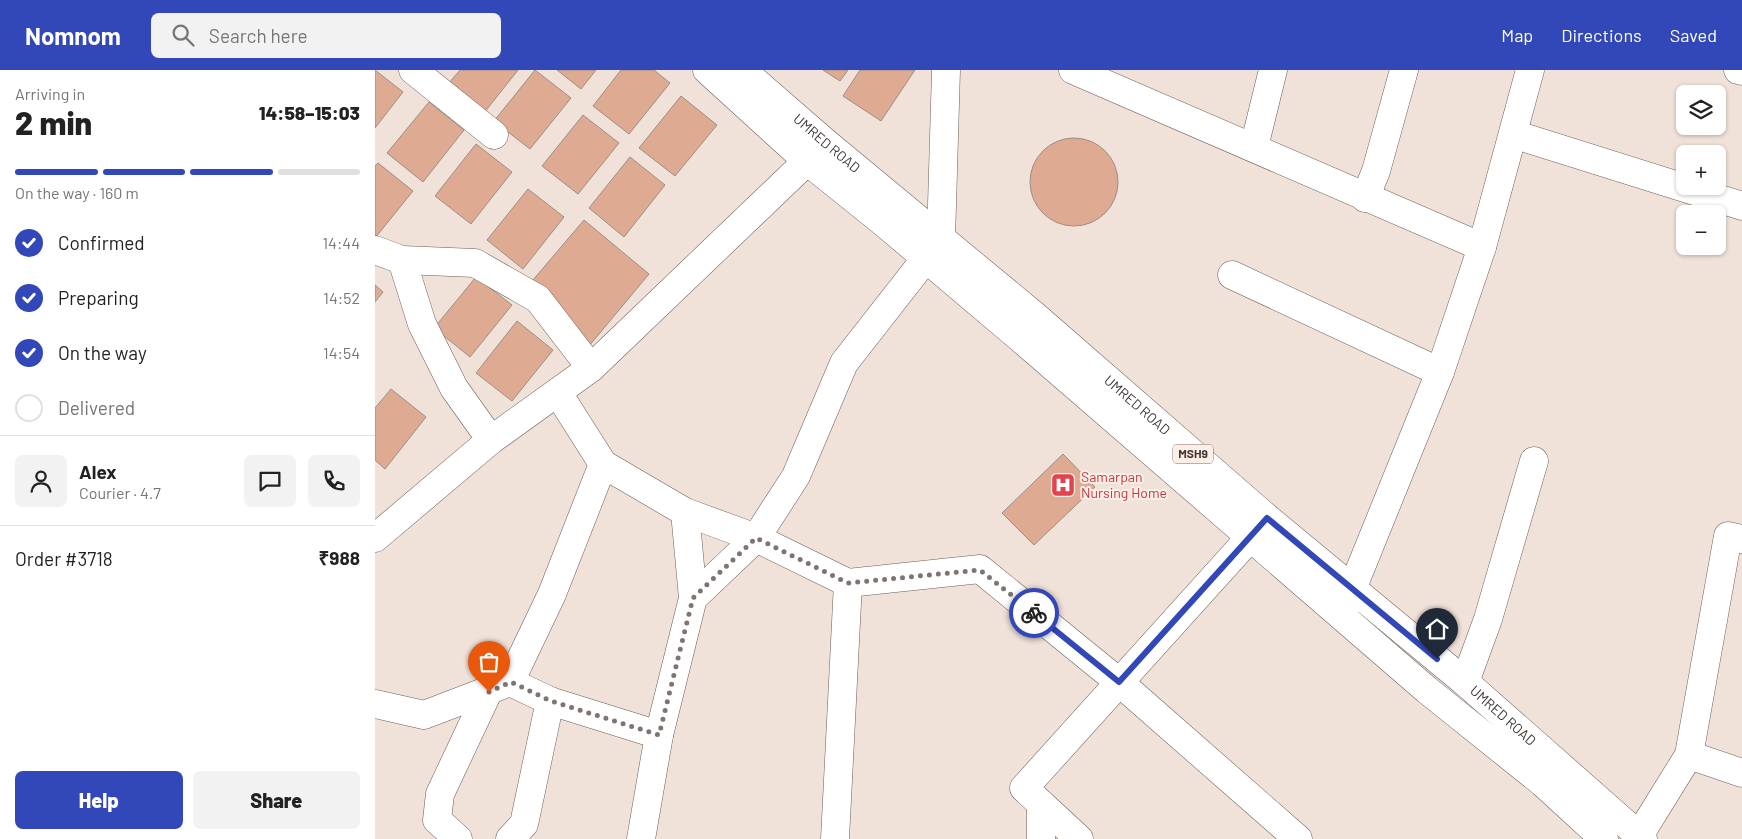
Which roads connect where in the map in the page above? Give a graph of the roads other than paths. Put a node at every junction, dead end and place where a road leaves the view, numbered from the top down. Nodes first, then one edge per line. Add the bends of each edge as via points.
1 (413, 70) edge
2 (707, 70) edge
3 (742, 70) edge
4 (946, 70) edge
5 (1073, 70) edge
6 (1273, 70) edge
7 (1404, 70) edge
8 (1529, 70) edge
9 (1738, 70) edge
10 (1742, 71) edge
11 (1098, 75) edge
12 (1132, 82) edge
13 (1513, 134) junction
14 (493, 135) dead end
15 (1254, 147) junction
16 (816, 152) junction
17 (1365, 198) junction
18 (1742, 206) edge
19 (1482, 247) junction
20 (933, 248) junction
21 (375, 250) edge
22 (402, 260) junction
23 (1232, 275) dead end
24 (591, 368) junction
25 (1440, 372) junction
26 (558, 393) junction
27 (491, 440) junction
28 (1534, 461) dead end
29 (603, 464) junction
30 (685, 512) junction
31 (1259, 528) junction
32 (375, 538) edge
33 (756, 538) junction
34 (1742, 539) edge
35 (848, 583) junction
36 (1351, 589) junction
37 (693, 598) junction
38 (1341, 616) junction
39 (1119, 682) junction
40 (1465, 682) junction
41 (499, 687) junction
42 (551, 701) junction
43 (375, 704) edge
44 (659, 735) junction
45 (1689, 754) junction
46 (1742, 773) edge
47 (1041, 804) junction
48 (1639, 838) edge
49 (459, 839) edge
50 (510, 839) edge
51 (641, 839) edge
52 (835, 839) edge
53 (1041, 839) edge
54 (1079, 839) edge
55 (1298, 839) edge
56 (1603, 839) edge

1 - 14 street
2 - 16 street
3 - 16 street, UMRED ROAD / MSH9
4 - 20 street
5 - 11 street
6 - 15 street
7 - 17 street via 1376,171
8 - 13 street
9 - 10 street
11 - 12 street
12 - 15 street
13 - 18 street
13 - 19 street
15 - 17 street
16 - 20 street, UMRED ROAD / MSH9
16 - 24 street
17 - 19 street
19 - 25 street
20 - 31 street, UMRED ROAD / MSH9 via 1035,316
20 - 33 street via 844,362 796,476
21 - 22 street
22 - 24 street via 475,264 538,299
22 - 27 street via 422,324 454,388
23 - 25 street
24 - 26 street
25 - 36 street
26 - 27 street
26 - 29 street
27 - 32 street
28 - 40 street via 1488,619
29 - 30 street
29 - 41 street via 551,594
30 - 33 street
30 - 37 street
31 - 36 street, UMRED ROAD / MSH9
31 - 38 street
31 - 39 street
33 - 35 street
33 - 37 street
34 - 45 street via 1728,536
35 - 39 street via 980,570
35 - 52 street
36 - 38 street
36 - 40 street, UMRED ROAD / MSH9
37 - 44 street
38 - 56 street via 1543,783
39 - 47 street via 1024,788
39 - 55 street
40 - 48 street, UMRED ROAD / MSH9
41 - 42 street
41 - 43 street via 424,715
41 - 49 street via 440,794 437,820
42 - 44 street
42 - 50 street via 524,824
44 - 51 street
45 - 46 street
45 - 48 street
47 - 53 street
47 - 54 street

